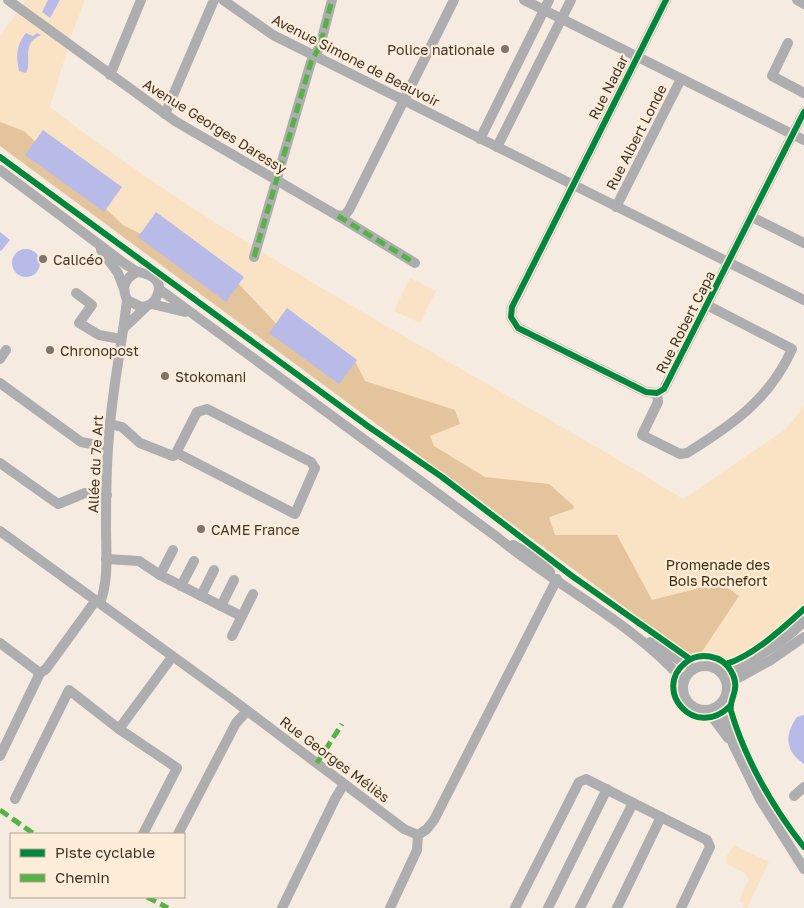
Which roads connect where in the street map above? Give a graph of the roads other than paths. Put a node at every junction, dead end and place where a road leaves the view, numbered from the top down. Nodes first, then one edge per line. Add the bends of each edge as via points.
1 (8, 0) edge
2 (141, 0) edge
3 (214, 0) edge
4 (223, 0) edge
5 (332, 0) edge
6 (454, 0) edge
7 (524, 0) edge
8 (550, 0) edge
9 (571, 0) edge
10 (666, 0) edge
11 (797, 0) edge
12 (804, 4) edge
13 (544, 10) junction
14 (562, 18) junction
15 (788, 43) dead end
16 (314, 55) junction
17 (637, 57) junction
18 (110, 75) junction
19 (681, 79) junction
20 (804, 93) edge
21 (404, 101) junction
22 (804, 112) edge
23 (165, 114) junction
24 (793, 135) junction
25 (480, 139) junction
26 (804, 140) edge
27 (497, 147) junction
28 (0, 170) edge
29 (276, 181) junction
30 (572, 186) junction
31 (616, 208) junction
32 (338, 216) junction
33 (752, 217) junction
34 (95, 241) junction
35 (804, 243) edge
36 (254, 257) dead end
37 (729, 263) junction
38 (415, 264) dead end
39 (138, 272) junction
40 (124, 289) junction
41 (159, 289) junction
42 (76, 293) dead end
43 (127, 300) junction
44 (804, 300) edge
45 (149, 305) junction
46 (707, 305) junction
47 (190, 313) junction
48 (125, 327) junction
49 (122, 339) junction
50 (0, 383) edge
51 (658, 398) junction
52 (110, 424) junction
53 (108, 447) junction
54 (176, 453) junction
55 (0, 462) edge
56 (107, 495) junction
57 (0, 531) edge
58 (173, 550) dead end
59 (106, 559) junction
60 (194, 561) dead end
61 (214, 570) dead end
62 (160, 575) junction
63 (557, 579) junction
64 (234, 580) dead end
65 (181, 586) junction
66 (253, 594) dead end
67 (201, 596) junction
68 (98, 602) junction
69 (221, 606) junction
70 (242, 616) junction
71 (613, 619) junction
72 (804, 621) edge
73 (232, 636) dead end
74 (804, 637) edge
75 (0, 643) edge
76 (172, 657) junction
77 (694, 669) junction
78 (40, 673) junction
79 (725, 679) junction
80 (684, 681) junction
81 (720, 705) junction
82 (707, 710) junction
83 (247, 711) junction
84 (119, 729) junction
85 (733, 744) junction
86 (0, 756) edge
87 (344, 784) junction
88 (804, 787) edge
89 (607, 789) junction
90 (794, 796) dead end
91 (15, 799) dead end
92 (633, 803) junction
93 (661, 817) junction
94 (780, 832) junction
95 (144, 833) edge
96 (179, 833) edge
97 (418, 835) junction
98 (804, 858) edge
99 (804, 870) edge
100 (282, 908) edge
101 (390, 908) edge
102 (515, 908) edge
103 (548, 908) edge
104 (580, 908) edge
105 (617, 908) edge
106 (681, 908) edge

1 - 18 street, Avenue Georges Daressy
2 - 18 street
3 - 23 street
4 - 16 street, Avenue Simone de Beauvoir via 273,35
5 - 16 street via 320,46
6 - 21 street
7 - 13 street
8 - 13 street
9 - 14 street
10 - 17 street, Rue Nadar
11 - 12 street
13 - 14 street
13 - 25 street
14 - 17 street
14 - 27 street
15 - 20 street via 772,76
16 - 21 street, Avenue Simone de Beauvoir
16 - 29 street
17 - 19 street
17 - 30 street, Rue Nadar
18 - 23 street, Avenue Georges Daressy
19 - 24 street
19 - 31 street, Rue Albert Londe
21 - 25 street, Avenue Simone de Beauvoir
21 - 32 street via 349,210
22 - 24 street, Rue Robert Capa
23 - 29 street, Avenue Georges Daressy
24 - 26 street
24 - 33 street, Rue Robert Capa
25 - 27 street, Avenue Simone de Beauvoir
27 - 30 street, Avenue Simone de Beauvoir
28 - 34 street
29 - 32 street, Avenue Georges Daressy
29 - 36 street
30 - 31 street, Avenue Simone de Beauvoir
30 - 51 street, Rue Robert Capa via 512,307 511,317 518,328
31 - 37 street, Avenue Simone de Beauvoir
32 - 38 street, Avenue Georges Daressy
33 - 35 street
33 - 37 street, Rue Robert Capa
34 - 39 street
34 - 40 street via 118,273
37 - 44 street, Avenue Simone de Beauvoir
37 - 46 street, Rue Robert Capa
39 - 40 street via 128,278
39 - 41 street via 150,274
40 - 43 street
41 - 45 street
41 - 47 street
42 - 49 street via 92,305 79,323 98,335
43 - 45 street via 136,306
43 - 48 street, Allée du 7e Art
45 - 47 street
45 - 48 street
46 - 51 street, Rue Robert Capa
46 - 51 street via 792,349 783,368 756,404 687,453 680,454 642,435
47 - 63 street via 497,537 529,564
48 - 49 street, Allée du 7e Art
49 - 52 street, Allée du 7e Art
50 - 53 street via 81,442
52 - 53 street, Allée du 7e Art
52 - 54 street via 122,427 133,438 165,454 173,456
53 - 56 street, Allée du 7e Art
54 - 54 street via 294,514 315,472 315,465 311,462 204,408 197,412
55 - 56 street via 58,504 84,493
56 - 59 street, Allée du 7e Art
57 - 68 street, Rue Georges Méliès
58 - 62 street
59 - 62 street via 139,561
59 - 68 street, Allée du 7e Art via 104,594
60 - 65 street
61 - 67 street
62 - 65 street
63 - 71 street
63 - 97 street via 434,820
64 - 69 street
65 - 67 street
66 - 70 street
67 - 69 street
68 - 76 street, Rue Georges Méliès
68 - 78 street
69 - 70 street
70 - 73 street
71 - 77 street
71 - 80 street
72 - 79 street via 796,630
74 - 79 street via 771,660
75 - 78 street
76 - 83 street, Rue Georges Méliès
76 - 84 street
77 - 79 street via 710,666
77 - 80 street
78 - 86 street
79 - 81 street via 726,694
80 - 82 street via 686,699 695,708
81 - 82 street
81 - 85 street
82 - 85 street
83 - 87 street, Rue Georges Méliès
83 - 96 street via 236,723
84 - 91 street via 69,690
84 - 95 street via 177,768
85 - 94 street
87 - 97 street, Rue Georges Méliès via 404,829
87 - 100 street
88 - 90 street
89 - 92 street
89 - 102 street via 586,779 579,782
89 - 103 street
92 - 93 street
92 - 104 street
93 - 105 street
93 - 106 street via 707,840 710,847
94 - 98 street
94 - 99 street
97 - 101 street via 417,850

